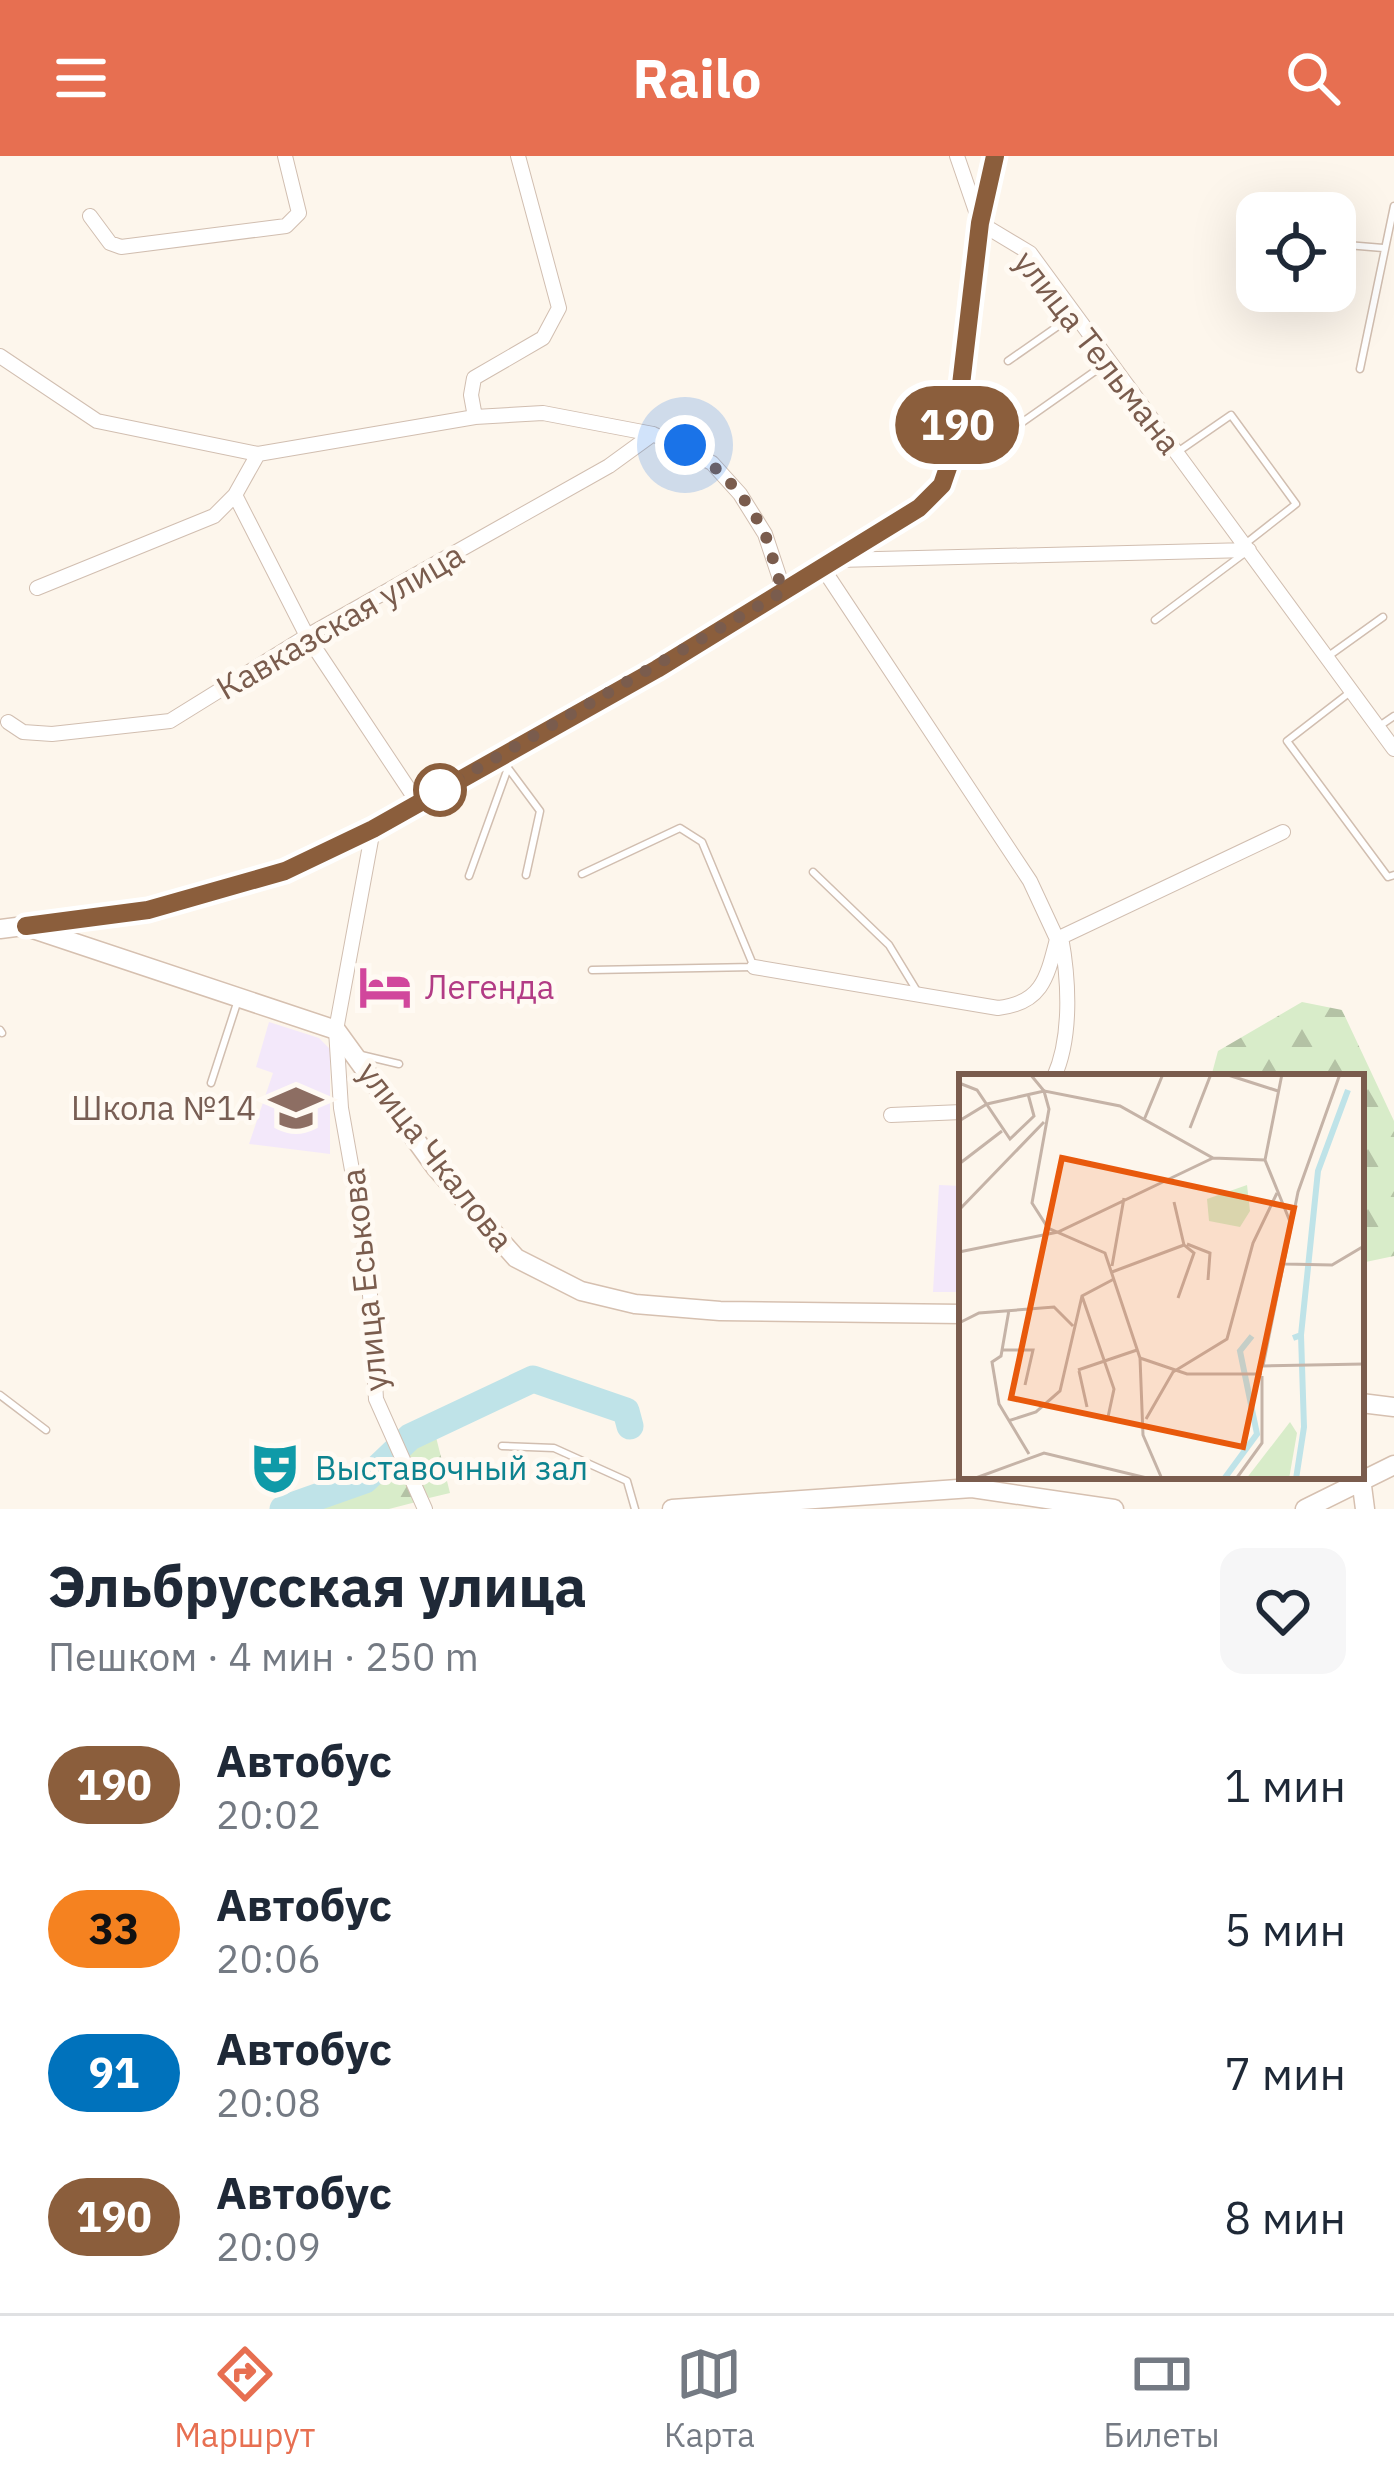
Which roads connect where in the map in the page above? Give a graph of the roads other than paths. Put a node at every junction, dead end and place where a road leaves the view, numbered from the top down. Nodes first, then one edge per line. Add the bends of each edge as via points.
1 (285, 156) edge
2 (518, 156) edge
3 (957, 156) edge
4 (995, 156) edge
5 (1394, 206) edge
6 (90, 216) dead end
7 (980, 223) junction
8 (1356, 246) edge
9 (1383, 248) junction
10 (1074, 315) junction
11 (0, 356) edge
12 (1008, 361) dead end
13 (1108, 362) junction
14 (1360, 369) dead end
15 (476, 417) junction
16 (1017, 426) dead end
17 (652, 434) junction
18 (1176, 453) junction
19 (258, 454) junction
20 (235, 495) junction
21 (1247, 547) junction
22 (828, 564) junction
23 (37, 588) dead end
24 (784, 591) junction
25 (1383, 617) dead end
26 (1155, 620) dead end
27 (307, 636) junction
28 (1327, 657) junction
29 (1352, 691) junction
30 (1394, 716) edge
31 (8, 722) dead end
32 (1378, 728) junction
33 (1394, 749) edge
34 (505, 762) junction
35 (418, 803) junction
36 (373, 829) junction
37 (1283, 832) dead end
38 (813, 872) dead end
39 (582, 874) dead end
40 (526, 875) dead end
41 (1394, 875) edge
42 (469, 877) dead end
43 (26, 926) junction
44 (0, 928) edge
45 (1059, 938) junction
46 (754, 967) junction
47 (592, 970) dead end
48 (917, 991) junction
49 (239, 997) junction
50 (337, 1030) junction
51 (354, 1053) junction
52 (399, 1064) dead end
53 (1055, 1074) edge
54 (211, 1083) dead end
55 (959, 1112) edge
56 (891, 1115) dead end
57 (959, 1314) edge
58 (0, 1395) edge
59 (1364, 1403) edge
60 (1394, 1406) edge
61 (46, 1430) dead end
62 (502, 1446) dead end
63 (1394, 1466) edge
64 (1363, 1484) junction
65 (948, 1493) junction
66 (853, 1503) edge
67 (424, 1509) edge
68 (635, 1509) edge
69 (672, 1509) edge
70 (1044, 1509) edge
71 (1114, 1509) edge
72 (1305, 1509) edge
73 (1341, 1509) edge
74 (1364, 1509) edge

1 - 6 street via 299,213 286,226 122,247
2 - 15 street via 560,308 543,338 474,378
3 - 7 street
4 - 7 street
5 - 9 lane
7 - 10 street, улица Тельмана via 1030,253
7 - 22 street via 953,453 942,485
8 - 9 lane
9 - 14 lane
10 - 12 lane
10 - 13 street, улица Тельмана
11 - 19 street via 98,421
13 - 16 lane
13 - 18 street, улица Тельмана
15 - 17 street via 543,413
15 - 19 street
17 - 24 street via 712,463 740,494 765,534
17 - 27 street, Кавказская улица via 572,488
18 - 21 street, улица Тельмана
18 - 21 lane via 1231,416 1296,504
19 - 20 street
20 - 23 street via 214,516
20 - 27 street
21 - 22 street
21 - 26 lane
21 - 28 street, улица Тельмана
22 - 24 street
22 - 45 street
24 - 34 street
25 - 28 lane
27 - 31 street, Кавказская улица via 170,722 52,734
27 - 35 street
28 - 29 street, улица Тельмана
29 - 32 street, улица Тельмана
29 - 41 lane via 1287,741
30 - 32 lane
32 - 33 street, улица Тельмана
34 - 35 street
34 - 40 lane via 540,811
34 - 42 lane
35 - 36 street
36 - 43 street via 224,891
36 - 50 street, улица Еськова
37 - 45 street
38 - 48 lane via 889,945
39 - 46 lane via 680,828 702,842
43 - 44 street, улица Чкалова
43 - 49 street, улица Чкалова
45 - 48 street via 1041,992 1022,1006
45 - 53 street via 1066,1001
46 - 47 lane
46 - 48 street
49 - 50 street, улица Чкалова
49 - 54 lane
50 - 51 street, улица Чкалова
50 - 67 street, улица Еськова via 341,1108 368,1260 376,1400
51 - 52 lane
51 - 57 street, улица Чкалова via 436,1168 516,1258 581,1291 720,1311
55 - 56 street
58 - 61 lane
59 - 60 street
62 - 68 lane via 554,1448 626,1481
63 - 64 street
64 - 72 street
64 - 73 street
64 - 74 street
65 - 66 street
65 - 70 street
65 - 71 street via 1004,1491
66 - 69 street

